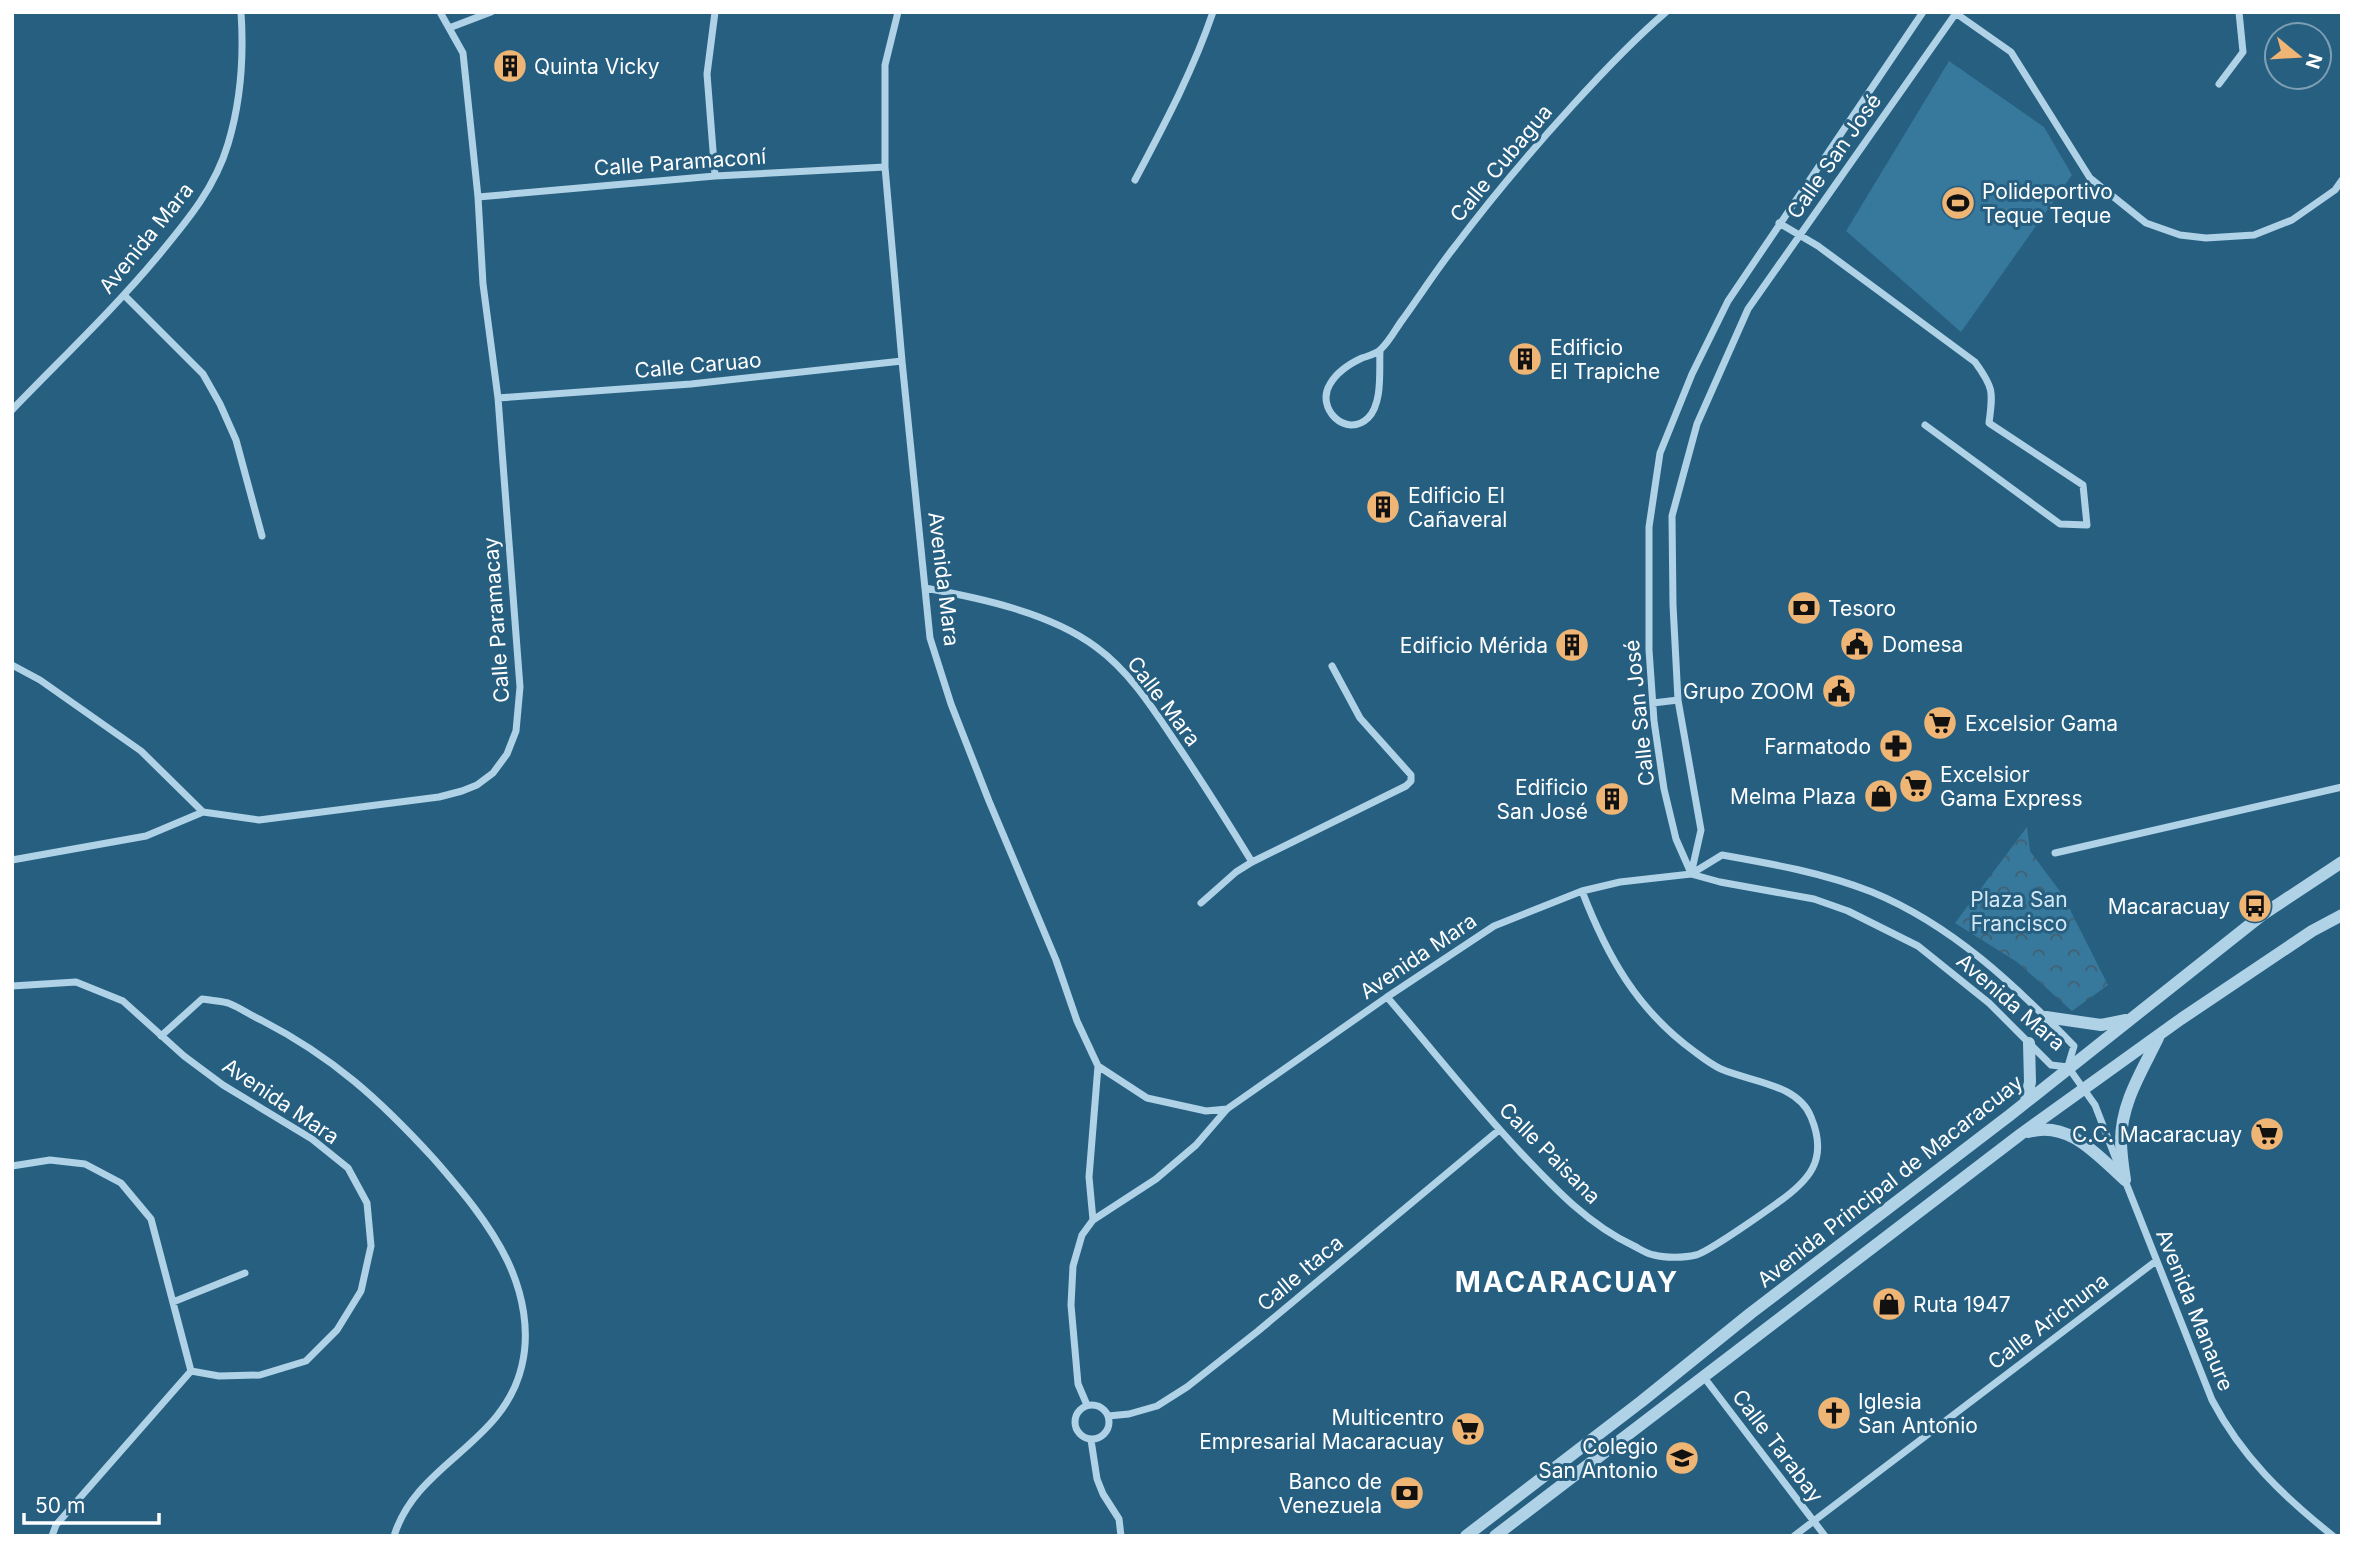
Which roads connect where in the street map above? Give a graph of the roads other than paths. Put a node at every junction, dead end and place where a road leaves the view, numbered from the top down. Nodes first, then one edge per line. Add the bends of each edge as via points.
1 (241, 12) edge
2 (440, 12) edge
3 (491, 12) edge
4 (715, 12) edge
5 (898, 12) edge
6 (1213, 12) edge
7 (1667, 12) edge
8 (1923, 12) edge
9 (2239, 12) edge
10 (1955, 13) edge
11 (449, 28) junction
12 (2219, 84) dead end
13 (885, 167) junction
14 (715, 176) junction
15 (1135, 180) dead end
16 (2342, 180) edge
17 (478, 197) junction
18 (1779, 223) junction
19 (1799, 235) junction
20 (125, 296) junction
21 (1380, 351) junction
22 (902, 362) junction
23 (498, 398) junction
24 (12, 410) edge
25 (1925, 425) dead end
26 (262, 536) dead end
27 (926, 588) junction
28 (12, 664) edge
29 (1332, 666) dead end
30 (1678, 700) junction
31 (1653, 703) junction
32 (2342, 786) edge
33 (203, 812) junction
34 (2056, 853) dead end
35 (12, 860) edge
36 (1252, 862) junction
37 (2342, 862) edge
38 (1691, 874) junction
39 (1582, 891) junction
40 (1201, 903) dead end
41 (2342, 915) edge
42 (12, 986) edge
43 (1387, 996) junction
44 (2046, 1017) junction
45 (2127, 1020) junction
46 (161, 1036) junction
47 (2159, 1037) junction
48 (2029, 1043) junction
49 (1098, 1066) junction
50 (2068, 1067) junction
51 (2085, 1090) junction
52 (2026, 1101) junction
53 (1227, 1108) junction
54 (1499, 1130) junction
55 (2021, 1134) junction
56 (12, 1166) edge
57 (2125, 1180) junction
58 (1093, 1220) junction
59 (2156, 1261) junction
60 (245, 1273) dead end
61 (173, 1302) junction
62 (191, 1371) junction
63 (1703, 1376) junction
64 (1087, 1405) junction
65 (1108, 1416) junction
66 (1091, 1440) junction
67 (1813, 1521) junction
68 (52, 1536) edge
69 (394, 1536) edge
70 (1121, 1536) edge
71 (1466, 1536) edge
72 (1495, 1536) edge
73 (1794, 1536) edge
74 (1825, 1536) edge
75 (2333, 1536) edge

1 - 20 street, Avenida Mara via 241,79 218,170 202,201
2 - 11 street, Calle Paramacay
3 - 11 street
4 - 14 street via 707,74
5 - 13 street, Avenida Mara via 884,65
6 - 15 street via 1201,49
7 - 21 street, Calle Cubagua via 1633,40 1526,156
8 - 18 street, Calle San José
9 - 12 street via 2243,52
10 - 16 street via 2011,52 2090,178 2146,223 2206,238 2254,235 2292,220
10 - 19 street, Calle San José
11 - 17 street, Calle Paramacay via 463,53
13 - 14 street, Calle Paramaconí
13 - 22 street, Avenida Mara
14 - 17 street, Calle Paramaconí
17 - 23 street, Calle Paramacay via 483,284
18 - 19 street
18 - 31 street, Calle San José via 1728,301 1660,453 1649,527
19 - 25 street via 1975,362 1989,382 1989,423 2083,485 2087,525 2060,524
19 - 30 street, Calle San José via 1748,309 1697,424 1672,516
20 - 24 street, Avenida Mara
20 - 26 street via 203,374 236,440
21 - 21 street, Calle Cubagua via 1377,400 1370,416 1352,425 1337,421 1328,411 1327,388 1341,370
22 - 23 street, Calle Caruao
22 - 27 street, Avenida Mara
23 - 33 street, Calle Paramacay via 520,687 520,711 507,754 477,785 439,797 259,820
27 - 36 street, Calle Mara via 1026,614 1095,646 1147,700
27 - 49 street, Avenida Mara via 930,638 951,704
28 - 33 street via 141,751
29 - 36 street via 1354,710 1411,775 1411,781
30 - 31 street
30 - 38 street, Calle San José via 1700,830
31 - 38 street, Calle San José via 1664,789 1676,839
32 - 34 street
33 - 35 street via 146,836
36 - 40 street
37 - 45 street, Avenida Principal de Macaracuay via 2262,915
38 - 39 street, Avenida Mara
38 - 44 street, Avenida Mara via 1722,855 1804,871 1871,892 1947,933
38 - 48 street, Avenida Mara via 1814,899 1878,925 1917,946 1959,978
39 - 43 street, Avenida Mara via 1494,926
39 - 54 street, Calle Paisana via 1622,976 1677,1038 1718,1068 1793,1095 1811,1116 1818,1144 1816,1167 1777,1204 1698,1255 1654,1255 1594,1222
41 - 47 street, Avenida Principal de Macaracuay via 2301,938
42 - 46 street, Avenida Mara via 76,982 123,1001
43 - 53 street, Avenida Mara
43 - 54 street, Calle Paisana
44 - 45 street via 2101,1024
44 - 50 street, Avenida Mara via 2074,1046
45 - 50 street, Avenida Principal de Macaracuay
46 - 62 street, Avenida Mara via 223,1085 312,1139 348,1168 367,1203 371,1246 361,1291 337,1331 306,1361 260,1375
46 - 69 street via 202,999 228,1003 341,1069 383,1105 456,1183 508,1262 527,1331 522,1366 508,1404 415,1496
47 - 51 street, Avenida Principal de Macaracuay
47 - 57 street via 2135,1082 2123,1123
48 - 50 street, Avenida Mara via 2051,1065
48 - 52 street
49 - 53 street via 1147,1098 1206,1111
49 - 58 street via 1089,1177
50 - 51 street, Avenida Manaure
50 - 52 street, Avenida Principal de Macaracuay
51 - 55 street, Avenida Principal de Macaracuay
51 - 57 street, Avenida Manaure
52 - 71 street, Avenida Principal de Macaracuay
53 - 58 street, Avenida Mara via 1196,1145
54 - 65 street, Calle Itaca via 1187,1387 1157,1406
55 - 57 street via 2042,1128 2064,1132
55 - 63 street, Avenida Principal de Macaracuay
56 - 61 street via 50,1160 85,1164 121,1183 151,1219
57 - 59 street, Avenida Manaure
58 - 64 street, Avenida Mara via 1082,1235 1073,1266 1071,1305 1078,1384
59 - 67 street, Calle Arichuna
59 - 75 street, Avenida Manaure via 2229,1432 2274,1484
60 - 61 street
61 - 62 street
62 - 68 street
63 - 67 street, Calle Tarabay
63 - 72 street, Avenida Principal de Macaracuay
64 - 65 street via 1100,1406
64 - 66 street via 1077,1413 1075,1426
65 - 66 street via 1105,1434
66 - 70 street via 1097,1479 1119,1519
67 - 73 street, Calle Arichuna
67 - 74 street, Calle Tarabay

